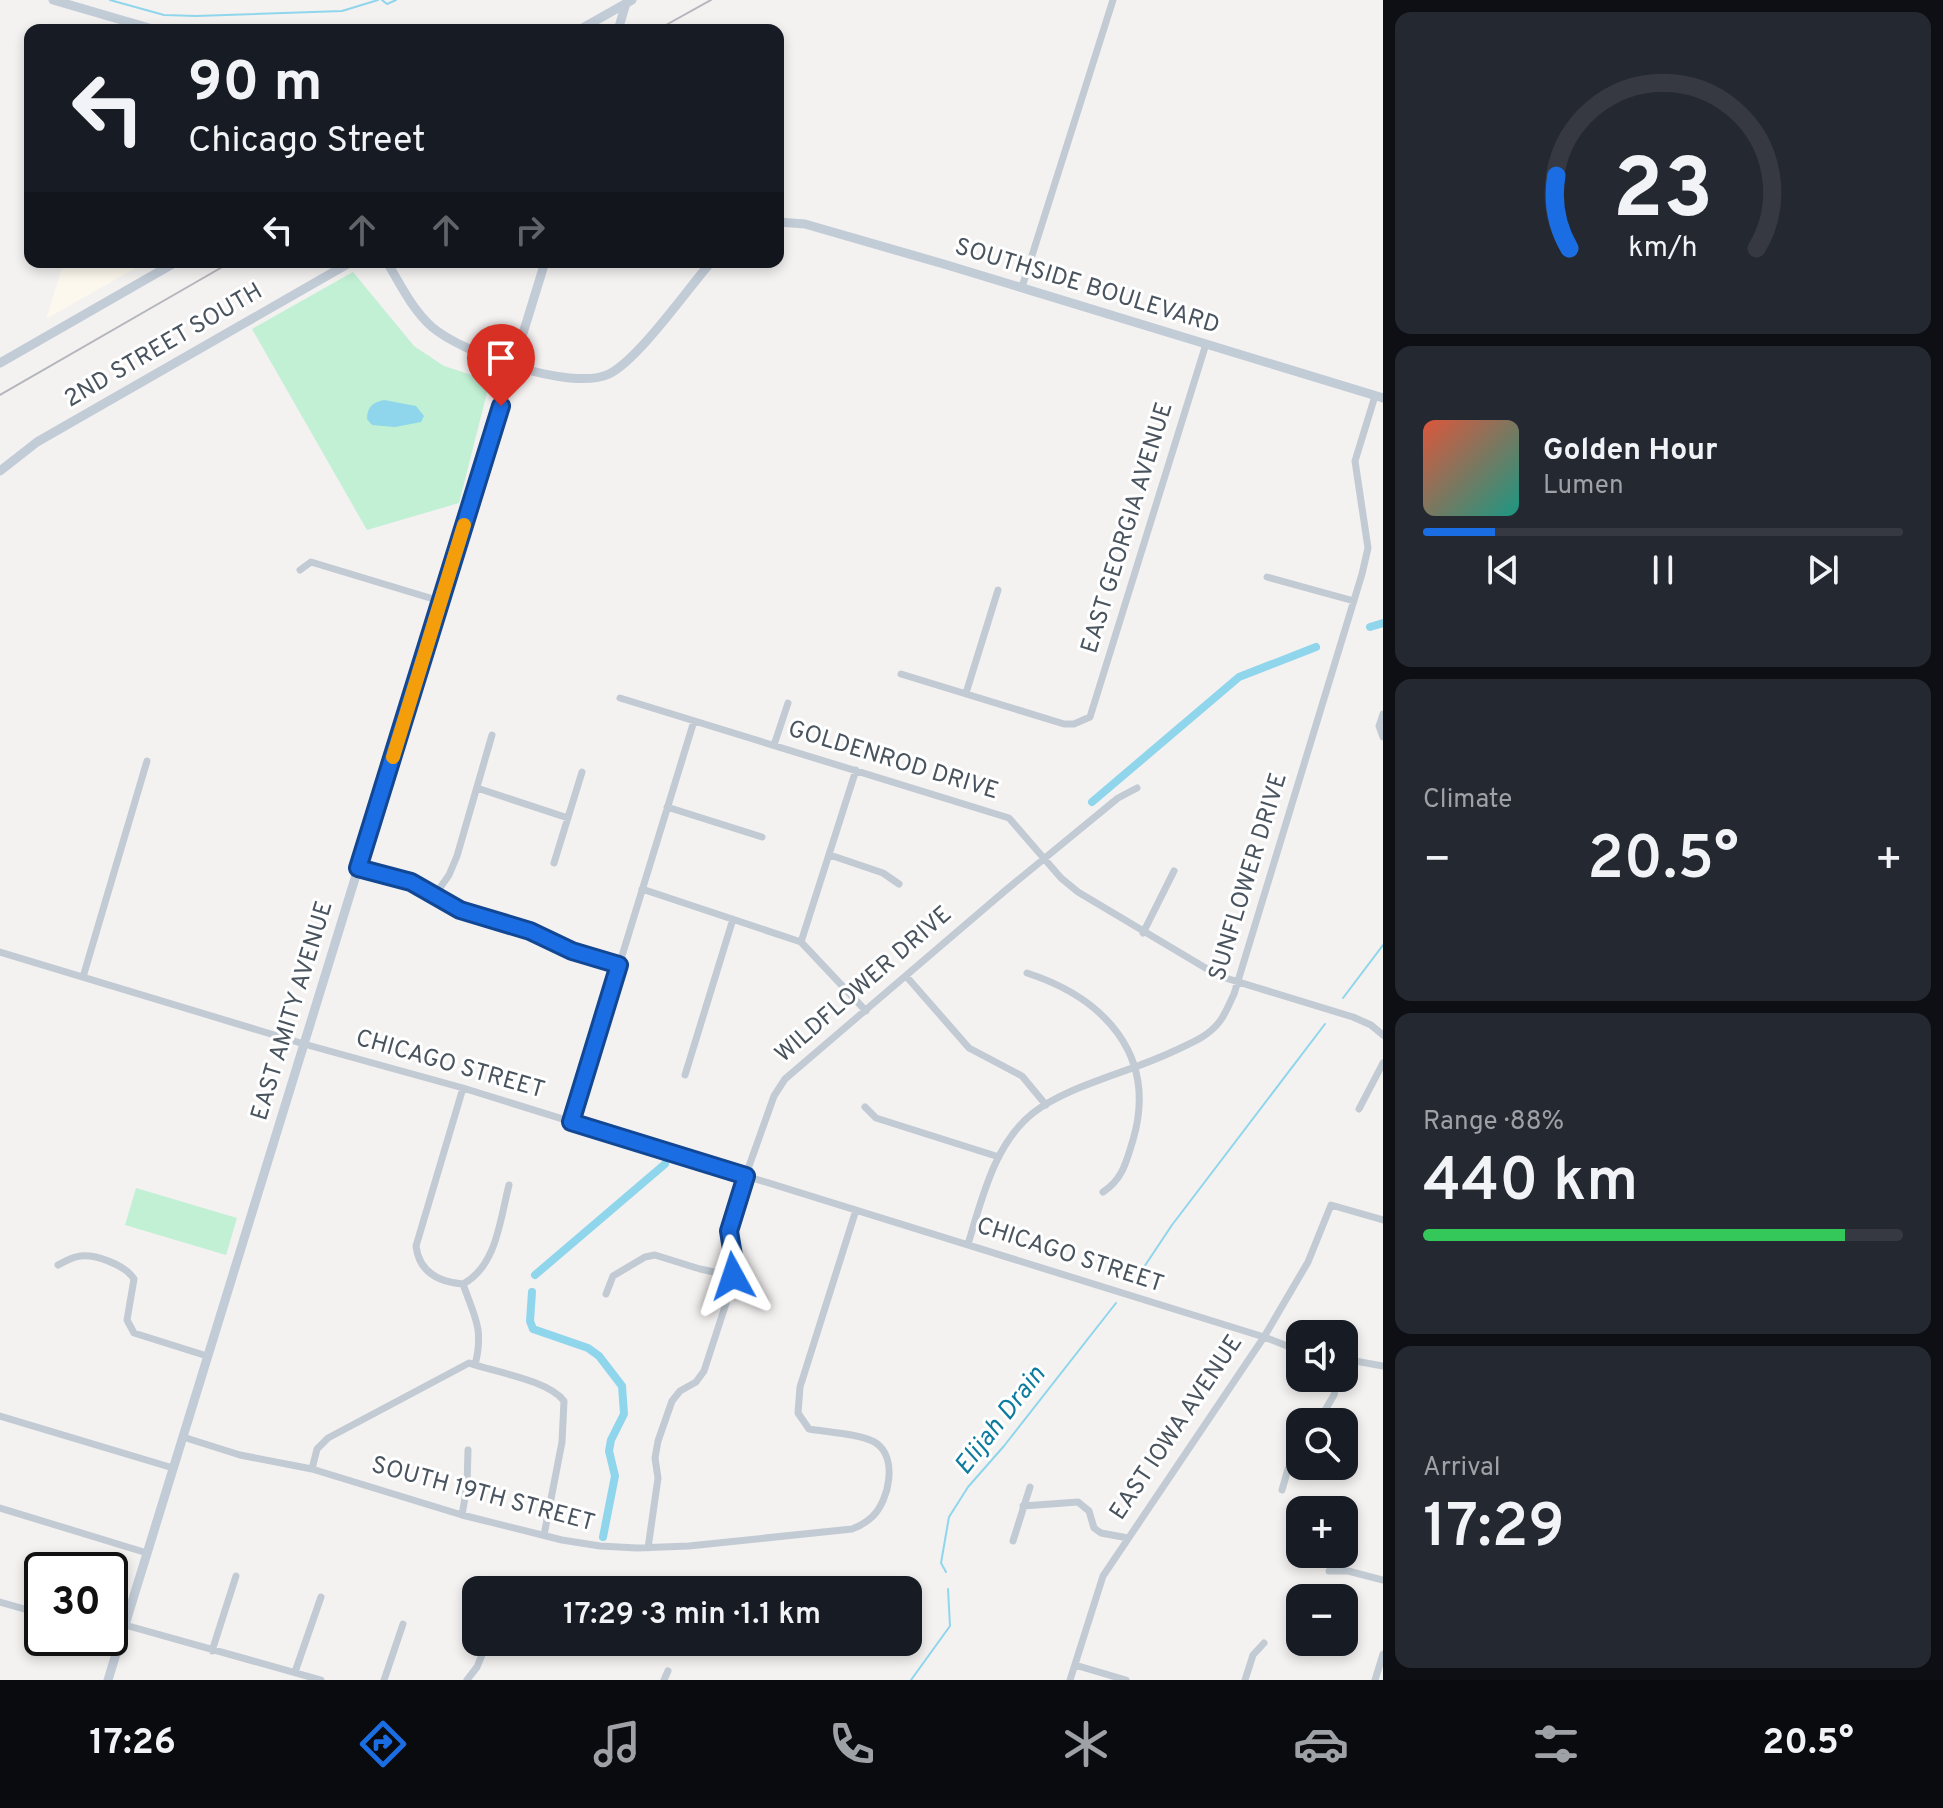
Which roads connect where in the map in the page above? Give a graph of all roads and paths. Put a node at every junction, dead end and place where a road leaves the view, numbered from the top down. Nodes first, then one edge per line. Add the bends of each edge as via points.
1 (53, 0) edge
2 (630, 0) edge
3 (1113, 0) edge
4 (135, 24) edge
5 (589, 24) edge
6 (620, 24) edge
7 (784, 222) edge
8 (166, 268) edge
9 (341, 268) edge
10 (390, 268) edge
11 (543, 268) edge
12 (706, 268) edge
13 (1022, 287) junction
14 (1206, 344) junction
15 (0, 363) edge
16 (514, 364) junction
17 (1379, 397) edge
18 (0, 471) edge
19 (300, 570) dead end
20 (1267, 577) dead end
21 (998, 590) dead end
22 (440, 601) junction
23 (1354, 601) junction
24 (901, 674) dead end
25 (966, 693) junction
26 (620, 698) dead end
27 (788, 703) dead end
28 (1383, 714) edge
29 (694, 721) junction
30 (492, 735) dead end
31 (1383, 737) edge
32 (774, 745) junction
33 (147, 761) dead end
34 (856, 770) junction
35 (582, 772) dead end
36 (477, 788) junction
37 (1137, 788) dead end
38 (667, 807) junction
39 (568, 818) junction
40 (762, 837) dead end
41 (830, 855) junction
42 (1044, 859) junction
43 (554, 863) dead end
44 (358, 868) junction
45 (1174, 871) dead end
46 (899, 884) dead end
47 (642, 889) junction
48 (435, 895) junction
49 (733, 919) junction
50 (1143, 933) junction
51 (801, 942) junction
52 (0, 952) edge
53 (619, 965) junction
54 (1027, 973) dead end
55 (906, 976) junction
56 (83, 977) junction
57 (1238, 982) junction
58 (866, 1011) junction
59 (1383, 1035) edge
60 (304, 1044) junction
61 (1383, 1063) edge
62 (1136, 1068) junction
63 (685, 1075) dead end
64 (463, 1088) junction
65 (1046, 1105) junction
66 (865, 1107) dead end
67 (1359, 1109) dead end
68 (571, 1122) junction
69 (999, 1157) junction
70 (746, 1176) junction
71 (509, 1185) dead end
72 (1103, 1192) dead end
73 (856, 1210) junction
74 (1383, 1220) edge
75 (968, 1244) junction
76 (58, 1265) dead end
77 (733, 1276) junction
78 (463, 1284) junction
79 (606, 1294) dead end
80 (1264, 1337) junction
81 (1286, 1346) edge
82 (207, 1356) junction
83 (1358, 1362) edge
84 (475, 1365) junction
85 (1383, 1366) edge
86 (0, 1416) edge
87 (183, 1437) junction
88 (468, 1450) dead end
89 (173, 1468) junction
90 (312, 1469) junction
91 (1286, 1476) edge
92 (1030, 1487) dead end
93 (1282, 1490) dead end
94 (1023, 1506) junction
95 (0, 1508) edge
96 (462, 1515) junction
97 (544, 1535) junction
98 (1128, 1538) junction
99 (1013, 1541) dead end
100 (648, 1548) junction
101 (147, 1553) junction
102 (1329, 1571) dead end
103 (236, 1576) dead end
104 (1383, 1580) edge
105 (321, 1597) dead end
106 (0, 1602) edge
107 (24, 1609) edge
108 (128, 1615) edge
109 (403, 1624) dead end
110 (128, 1626) edge
111 (1264, 1643) dead end
112 (212, 1651) junction
113 (1383, 1654) edge
114 (115, 1656) edge
115 (482, 1656) edge
116 (1075, 1665) junction
117 (668, 1671) dead end
118 (295, 1672) junction
119 (108, 1680) edge
120 (321, 1680) edge
121 (384, 1680) edge
122 (467, 1680) edge
123 (664, 1680) edge
124 (1070, 1680) edge
125 (1126, 1680) edge
126 (1245, 1680) edge
127 (1375, 1680) edge

1 - 4 main road
2 - 5 main road
2 - 6 main road, bridge
3 - 13 street
7 - 13 main road, SOUTHSIDE BOULEVARD
8 - 15 main road
9 - 18 main road, 2ND STREET SOUTH via 37,442
10 - 16 main road via 433,327 468,349
11 - 16 main road, EAST AMITY AVENUE
12 - 16 main road via 630,359 610,373 572,379
13 - 14 main road, SOUTHSIDE BOULEVARD
14 - 17 main road, SOUTHSIDE BOULEVARD
14 - 25 street, EAST GEORGIA AVENUE via 1093,711 1084,721 1064,724
16 - 22 main road, EAST AMITY AVENUE
17 - 23 street, SUNFLOWER DRIVE via 1355,461 1368,548
19 - 22 street via 311,562
20 - 23 street
21 - 25 street
22 - 44 main road, EAST AMITY AVENUE
23 - 57 street, SUNFLOWER DRIVE
24 - 25 street
26 - 29 street, GOLDENROD DRIVE
27 - 32 street
28 - 31 street
29 - 32 street, GOLDENROD DRIVE
29 - 38 street
30 - 36 street
32 - 34 street, GOLDENROD DRIVE
33 - 56 street
34 - 41 street
34 - 42 street, GOLDENROD DRIVE via 1009,818
35 - 39 street
36 - 39 street
36 - 48 street via 457,856
37 - 42 street, WILDFLOWER DRIVE
38 - 40 street
38 - 47 street
39 - 43 street
41 - 46 street
41 - 51 street
42 - 50 street, GOLDENROD DRIVE via 1078,892
42 - 55 street, WILDFLOWER DRIVE
44 - 48 street via 411,882
44 - 60 main road, EAST AMITY AVENUE
45 - 50 street
47 - 49 street
47 - 53 street
48 - 53 street via 460,910
49 - 51 street
49 - 63 street
50 - 57 street, GOLDENROD DRIVE via 1198,966
51 - 58 street
52 - 56 street, CHICAGO STREET
53 - 68 street
54 - 62 street via 1059,983 1094,1006 1124,1043
55 - 58 street, WILDFLOWER DRIVE
55 - 65 street via 969,1048 1022,1076
56 - 60 street, CHICAGO STREET
57 - 59 street, GOLDENROD DRIVE via 1353,1017
57 - 62 street, SUNFLOWER DRIVE via 1220,1021 1202,1038
58 - 70 street, WILDFLOWER DRIVE via 785,1079
60 - 64 street, CHICAGO STREET
60 - 82 main road, EAST AMITY AVENUE
61 - 67 street
62 - 65 street, SUNFLOWER DRIVE
62 - 72 street via 1139,1120 1124,1171
64 - 68 street, CHICAGO STREET
64 - 78 street via 416,1246 417,1256 434,1277
65 - 69 street, SUNFLOWER DRIVE via 1015,1132
66 - 69 street via 876,1118
68 - 70 street, CHICAGO STREET
69 - 75 street, SUNFLOWER DRIVE
70 - 73 street, CHICAGO STREET
70 - 77 street, WILDFLOWER DRIVE via 729,1231
71 - 78 street via 484,1267
73 - 75 street, CHICAGO STREET
73 - 100 street, SOUTH 19TH STREET via 800,1387 798,1413 809,1429 876,1442 887,1455 891,1475 878,1509 852,1529
74 - 80 street, EAST IOWA AVENUE via 1331,1205 1308,1262
75 - 80 street, CHICAGO STREET
76 - 82 street via 85,1256 128,1270 134,1279 127,1320 134,1333
77 - 79 street via 655,1255 613,1276
77 - 100 street, WILDFLOWER DRIVE via 704,1371 672,1401 658,1441
78 - 84 street via 478,1322 481,1343
80 - 81 street, CHICAGO STREET
80 - 98 street, EAST IOWA AVENUE
82 - 87 main road, EAST AMITY AVENUE
83 - 85 street
84 - 90 street via 469,1363 328,1438 317,1449
84 - 97 street via 538,1385 564,1401 562,1442
86 - 89 street
87 - 89 main road, EAST AMITY AVENUE
87 - 90 street, SOUTH 19TH STREET
88 - 96 street
89 - 101 main road, EAST AMITY AVENUE
90 - 96 street, SOUTH 19TH STREET
91 - 93 street
92 - 94 street
94 - 98 street via 1078,1502 1089,1511 1094,1528
94 - 99 street
95 - 101 street
96 - 97 street, SOUTH 19TH STREET
97 - 100 street, SOUTH 19TH STREET
98 - 116 street, EAST IOWA AVENUE via 1103,1576
101 - 108 main road, EAST AMITY AVENUE
102 - 104 street
103 - 112 street
105 - 118 street
106 - 107 street
109 - 121 street
110 - 112 street
111 - 126 street via 1253,1655
112 - 118 street
113 - 127 street
114 - 119 main road, EAST AMITY AVENUE
115 - 122 street
116 - 124 street, EAST IOWA AVENUE
116 - 125 street
117 - 123 street
118 - 120 street

